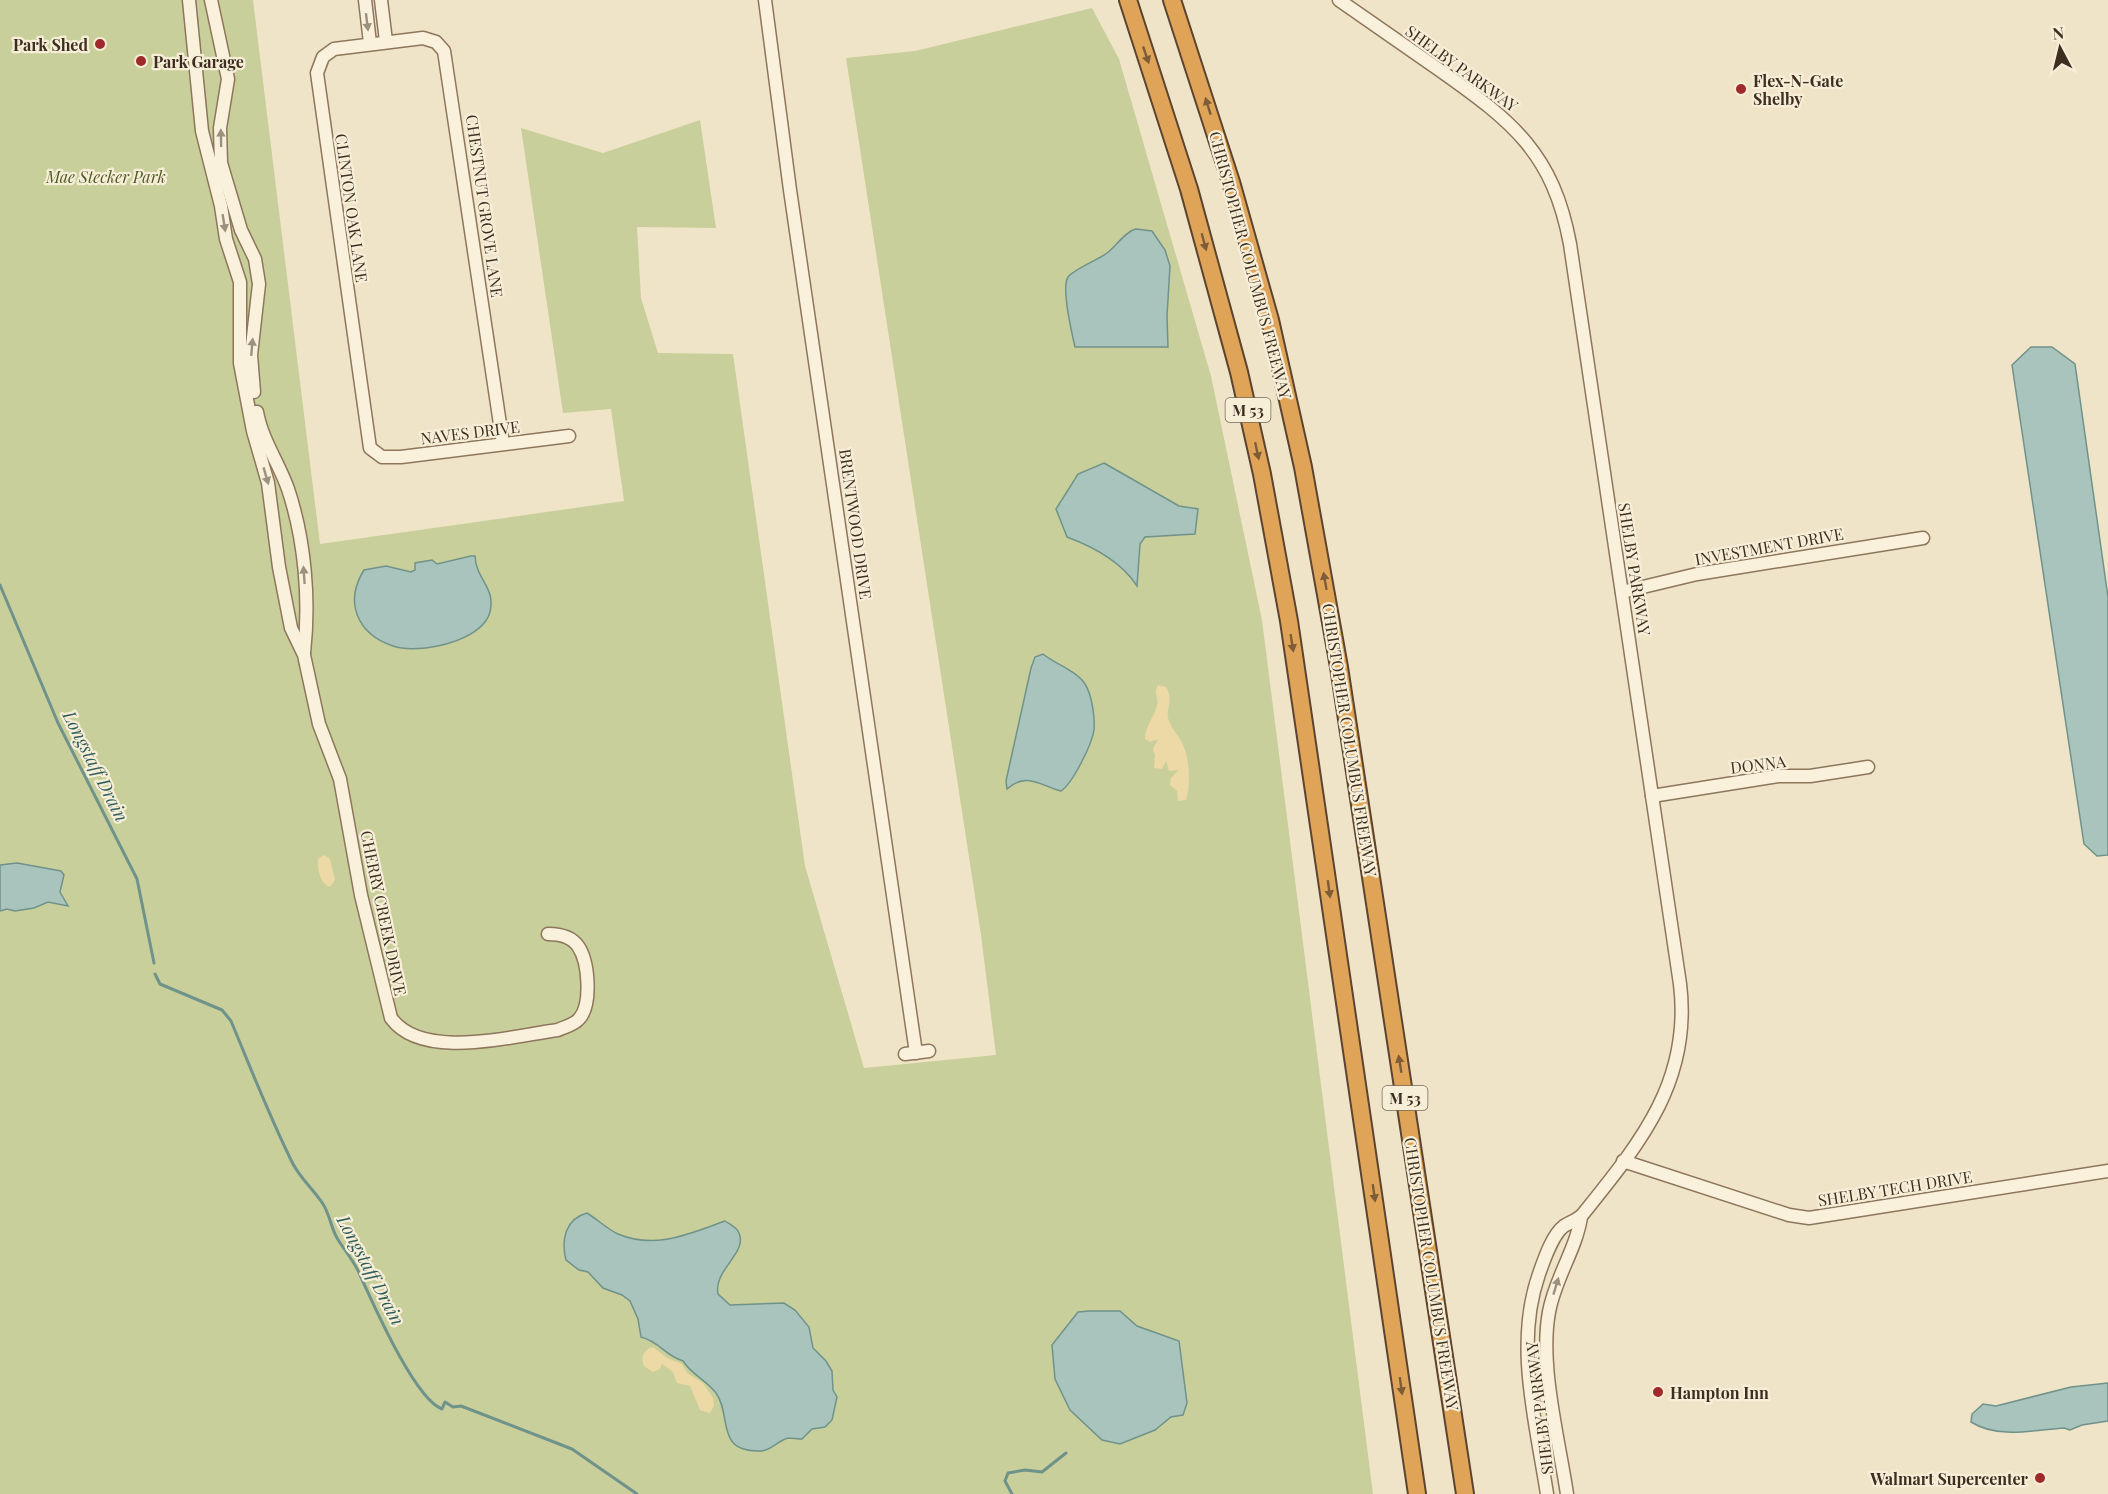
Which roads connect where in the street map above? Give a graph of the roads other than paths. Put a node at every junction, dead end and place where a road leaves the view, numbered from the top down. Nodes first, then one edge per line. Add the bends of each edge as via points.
1 (189, 0) edge
2 (211, 0) edge
3 (365, 0) edge
4 (381, 0) edge
5 (765, 0) edge
6 (1128, 0) edge
7 (1172, 0) edge
8 (1339, 0) edge
9 (214, 22) junction
10 (192, 25) junction
11 (386, 41) junction
12 (370, 43) junction
13 (220, 182) junction
14 (255, 424) junction
15 (569, 436) dead end
16 (503, 444) junction
17 (376, 454) joint
18 (1923, 538) dead end
19 (1622, 592) junction
20 (306, 598) junction
21 (286, 603) junction
22 (304, 655) junction
23 (1868, 767) dead end
24 (1652, 796) junction
25 (548, 934) dead end
26 (917, 1053) dead end
27 (1623, 1161) junction
28 (2108, 1171) edge
29 (1581, 1217) junction
30 (1528, 1329) junction
31 (1546, 1343) junction
32 (1408, 1436) junction
33 (1410, 1494) edge
34 (1417, 1494) edge
35 (1466, 1494) edge
36 (1547, 1494) edge
37 (1567, 1494) edge

1 - 10 street, CHERRY CREEK DRIVE
2 - 9 street, CHERRY CREEK DRIVE
3 -> 12 street
4 - 11 street
5 - 26 street, BRENTWOOD DRIVE
6 -> 32 highway, M 53 via 1189,189 1239,372 1262,474 1289,621
35 -> 7 highway, CHRISTOPHER COLUMBUS FREEWAY / M 53 via 1340,667 1303,467 1270,320 1231,182
8 - 19 street, SHELBY PARKWAY via 1499,113 1527,141 1549,177 1570,244
9 - 10 street
13 -> 9 street, CHERRY CREEK DRIVE via 220,128 228,79
10 - 13 street, CHERRY CREEK DRIVE via 202,131
11 - 12 street, CHESTNUT GROVE LANE
11 - 16 street, CHESTNUT GROVE LANE via 430,39 446,57
12 - 17 street, CLINTON OAK LANE via 334,49 323,57 317,69 367,440
13 -> 14 street, CHERRY CREEK DRIVE via 226,239 240,282 240,363
14 -> 13 street, CHERRY CREEK DRIVE via 251,363 259,284 255,259
20 -> 14 street, CHERRY CREEK DRIVE via 296,517 287,487
14 -> 21 street, CHERRY CREEK DRIVE
15 - 16 street, NAVES DRIVE
16 - 17 street, NAVES DRIVE via 401,457
18 - 19 street, INVESTMENT DRIVE via 1697,574
19 - 24 street, SHELBY PARKWAY
20 - 21 street
20 - 22 street, CHERRY CREEK DRIVE
21 - 22 street, CHERRY CREEK DRIVE via 291,628
22 - 25 street, CHERRY CREEK DRIVE via 319,724 340,779 361,895 386,1006 395,1024 418,1038 446,1044 558,1030 578,1020 589,996 582,954 572,940
23 - 24 street, DONNA via 1810,776 1778,776
24 - 27 street, SHELBY PARKWAY via 1682,993 1682,1031 1669,1089
27 - 28 street, SHELBY TECH DRIVE via 1809,1218
27 - 29 street, SHELBY PARKWAY
29 - 30 street, SHELBY PARKWAY via 1562,1227 1546,1257 1531,1301
31 -> 29 street, SHELBY PARKWAY via 1552,1299 1578,1237
30 - 31 street via 1539,1331
30 - 36 street, SHELBY PARKWAY via 1531,1387
31 - 37 street, SHELBY PARKWAY
32 - 33 highway
32 - 34 highway, M 53

